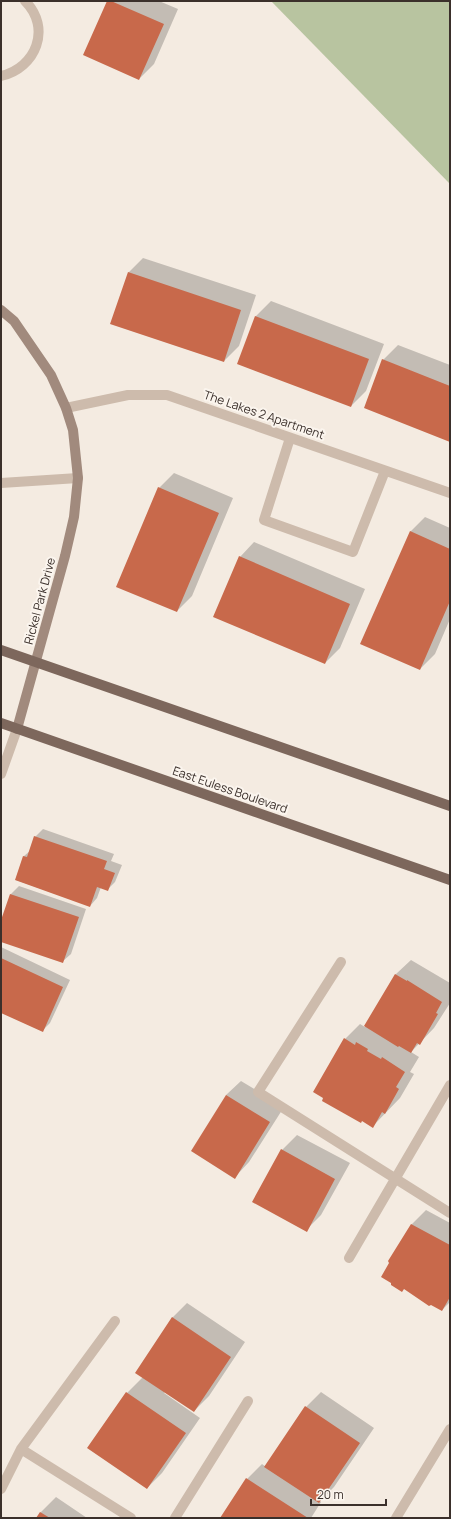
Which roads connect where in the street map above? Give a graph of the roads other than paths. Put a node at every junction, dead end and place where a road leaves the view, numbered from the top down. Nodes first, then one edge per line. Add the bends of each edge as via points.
1 (25, 1) edge
2 (1, 76) edge
3 (1, 310) edge
4 (66, 408) junction
5 (290, 438) junction
6 (385, 471) junction
7 (78, 478) junction
8 (1, 483) edge
9 (450, 493) edge
10 (1, 650) edge
11 (36, 662) junction
12 (1, 723) edge
13 (17, 729) junction
14 (1, 774) edge
15 (450, 806) edge
16 (450, 880) edge
17 (341, 962) dead end
18 (450, 1085) edge
19 (395, 1178) junction
20 (450, 1213) edge
21 (349, 1258) dead end
22 (115, 1321) dead end
23 (248, 1401) dead end
24 (450, 1428) edge
25 (21, 1449) junction
26 (1, 1488) edge
27 (131, 1518) edge
28 (175, 1518) edge
29 (396, 1518) edge

1 - 2 street via 31,7 37,21 39,35 35,49 27,62 16,71
3 - 4 street, Rickel Park Drive via 14,321 51,375
4 - 5 street, The Lakes 2 Apartment via 128,395 167,395
4 - 7 street, Rickel Park Drive via 73,430
5 - 6 street, The Lakes 2 Apartment
5 - 6 street via 264,520 353,552
6 - 9 street, The Lakes 2 Apartment
7 - 8 street
7 - 11 street, Rickel Park Drive via 74,517
10 - 11 main road
11 - 13 street, Rickel Park Drive
11 - 15 main road
12 - 13 main road, East Euless Boulevard
13 - 14 street
13 - 16 main road, East Euless Boulevard
17 - 19 street via 258,1092
18 - 19 street
19 - 20 street
19 - 21 street
22 - 25 street
23 - 28 street
24 - 29 street
25 - 26 street
25 - 27 street

